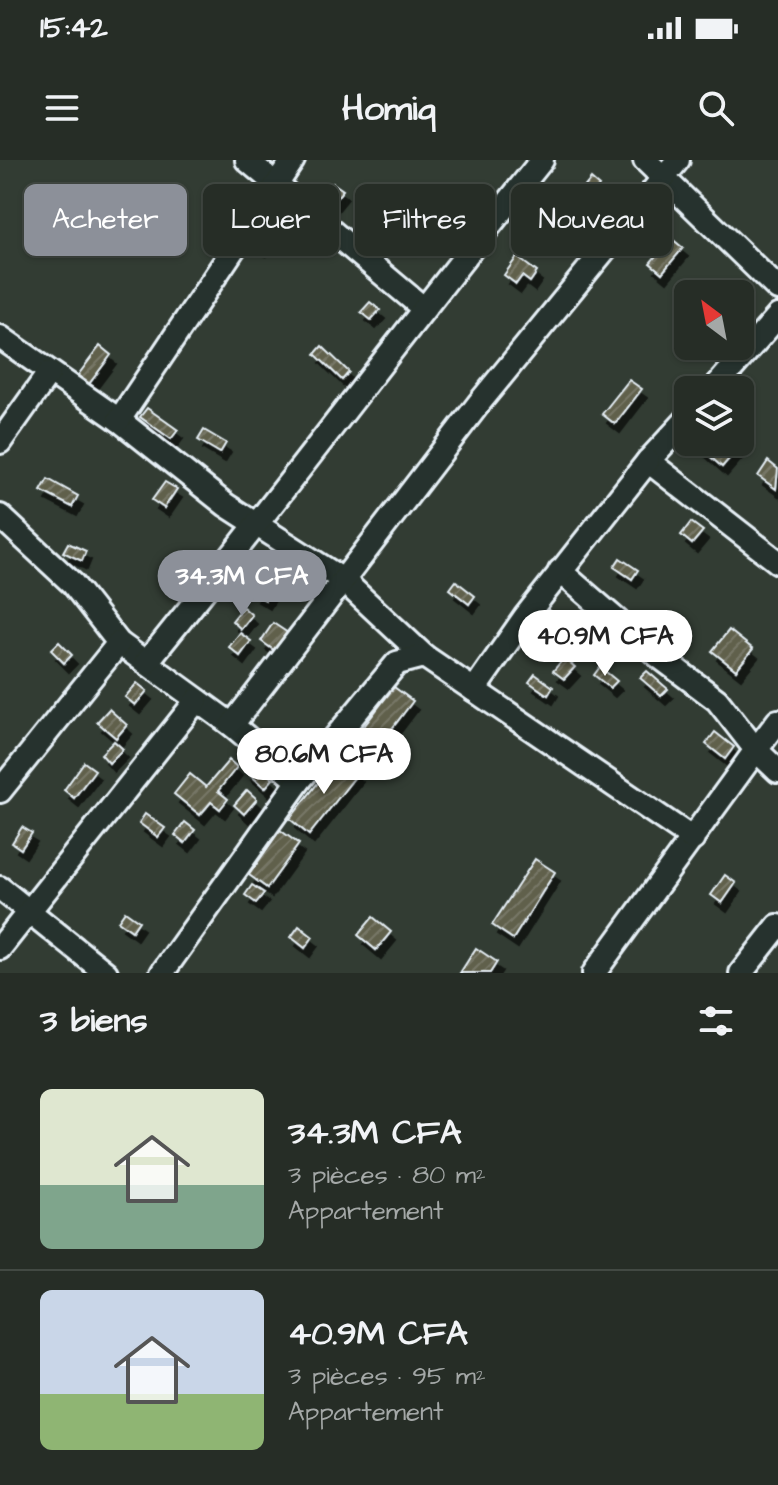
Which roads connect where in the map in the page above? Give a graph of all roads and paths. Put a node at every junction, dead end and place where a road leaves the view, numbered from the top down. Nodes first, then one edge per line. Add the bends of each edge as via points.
1 (247, 160) edge
2 (293, 160) edge
3 (542, 160) edge
4 (645, 160) edge
5 (678, 160) edge
6 (662, 177) junction
7 (279, 184) joint
8 (339, 236) edge
9 (230, 256) edge
10 (778, 289) edge
11 (423, 308) junction
12 (778, 316) edge
13 (0, 337) edge
14 (49, 373) junction
15 (725, 376) edge
16 (119, 420) junction
17 (674, 433) edge
18 (0, 442) edge
19 (648, 461) junction
20 (0, 516) edge
21 (258, 526) junction
22 (778, 562) edge
23 (560, 571) junction
24 (343, 580) junction
25 (119, 643) junction
26 (424, 656) junction
27 (146, 663) junction
28 (474, 690) junction
29 (197, 700) junction
30 (778, 721) edge
31 (232, 725) junction
32 (756, 750) junction
33 (778, 771) edge
34 (299, 781) junction
35 (0, 791) edge
36 (693, 839) junction
37 (0, 888) edge
38 (29, 910) junction
39 (778, 926) edge
40 (0, 948) edge
41 (106, 973) edge
42 (162, 973) edge
43 (594, 973) edge
44 (741, 973) edge

1 - 7 street
2 - 7 street
3 - 11 street
4 - 6 street
5 - 6 street
6 - 10 street
6 - 24 street
8 - 11 street
9 - 16 street
11 - 21 street
12 - 15 street
13 - 14 street
14 - 16 street
14 - 18 street
16 - 21 street
17 - 19 street
19 - 22 street
19 - 23 street
20 - 25 street via 73,584
21 - 24 street
21 - 27 street
23 - 28 street
23 - 32 street via 717,700
24 - 26 street
24 - 31 street
25 - 27 street
25 - 35 street
26 - 28 street
26 - 34 street via 397,663
27 - 29 street
28 - 36 street
29 - 31 street
29 - 38 street
30 - 32 street
31 - 34 street
32 - 33 street
32 - 36 street
34 - 42 street
36 - 43 street
37 - 38 street
38 - 40 street
38 - 41 street
39 - 44 street

